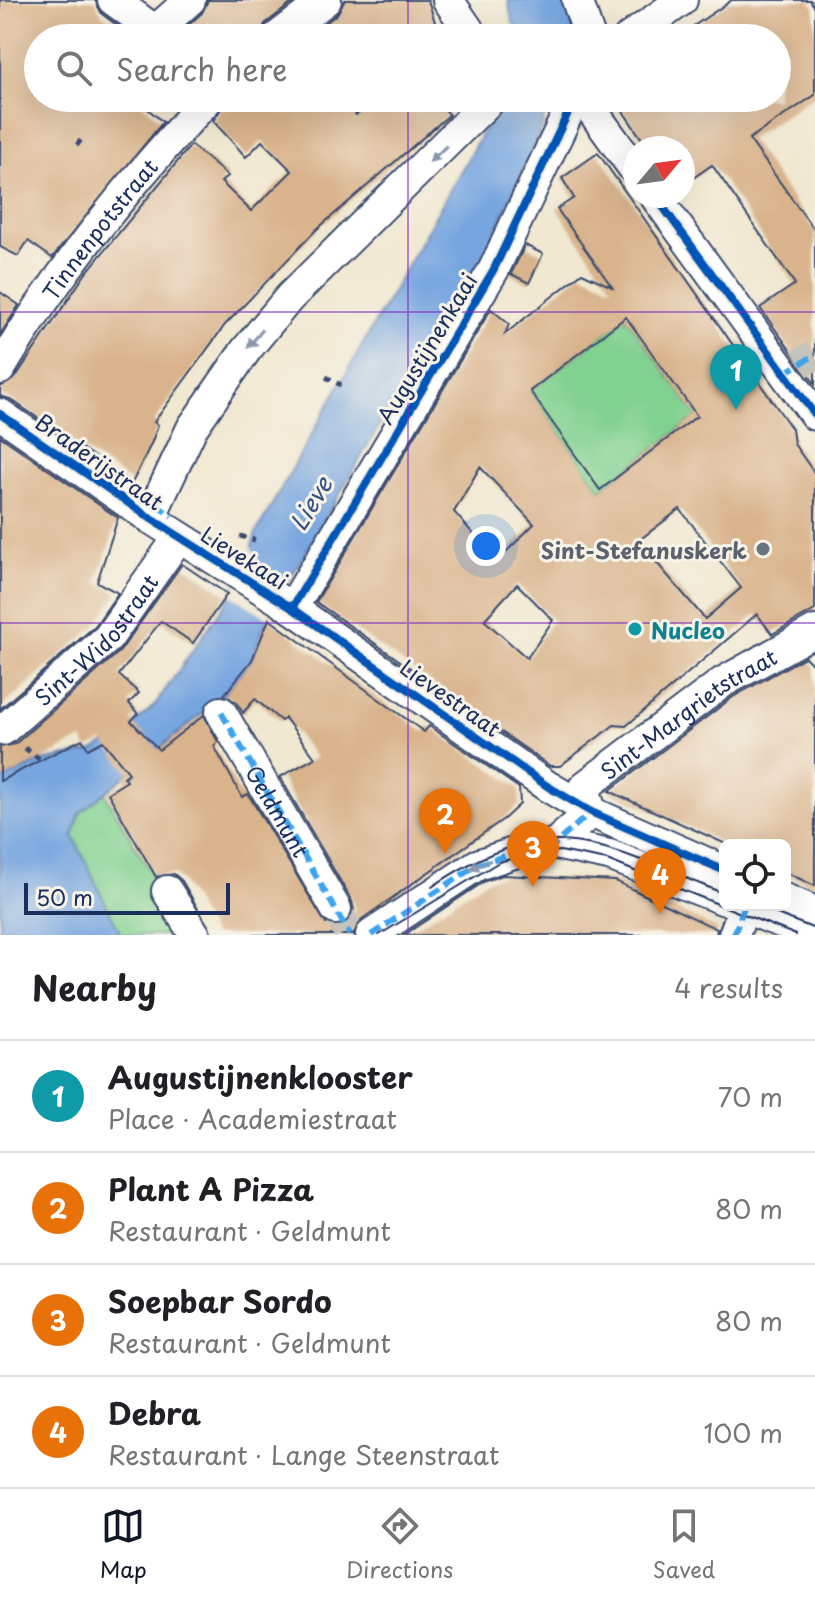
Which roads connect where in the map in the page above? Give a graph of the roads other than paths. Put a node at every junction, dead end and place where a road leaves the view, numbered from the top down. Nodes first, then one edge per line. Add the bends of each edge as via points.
1 (113, 0) edge
2 (190, 0) edge
3 (326, 0) edge
4 (448, 0) edge
5 (577, 0) edge
6 (682, 0) edge
7 (146, 24) edge
8 (169, 24) edge
9 (294, 24) edge
10 (464, 24) edge
11 (585, 24) edge
12 (649, 24) edge
13 (197, 112) edge
14 (478, 112) edge
15 (568, 112) edge
16 (593, 112) edge
17 (623, 153) edge
18 (665, 208) edge
19 (0, 369) edge
20 (0, 414) edge
21 (815, 415) edge
22 (164, 519) junction
23 (286, 604) junction
24 (812, 638) edge
25 (221, 712) dead end
26 (0, 728) edge
27 (591, 812) junction
28 (555, 844) junction
29 (719, 868) edge
30 (167, 891) dead end
31 (791, 902) edge
32 (735, 912) edge
33 (815, 912) edge
34 (351, 928) edge
35 (195, 935) edge
36 (813, 935) edge

1 - 7 street
2 - 8 street
3 - 9 street
4 - 10 street
5 - 11 street
6 - 12 street
13 - 19 street, Tinnenpotstraat via 52,287
14 -> 22 street via 290,297 246,350 192,428
15 - 23 street, Augustijnenkaai via 494,269
16 - 17 street
18 - 21 street via 792,368
20 - 22 street, Braderijstraat
22 - 23 street, Lievekaai
22 - 26 street, Sint-Widostraat via 108,638
23 - 27 street, Lievestraat
24 - 27 street, Sint-Margrietstraat via 723,682 584,787
25 - 34 street, Geldmunt
27 - 28 street, Geldmunt
27 - 29 street, Lievestraat
28 - 32 street via 591,849
28 -> 34 street, Geldmunt via 477,865
30 - 35 street
31 - 33 street
32 - 36 street

